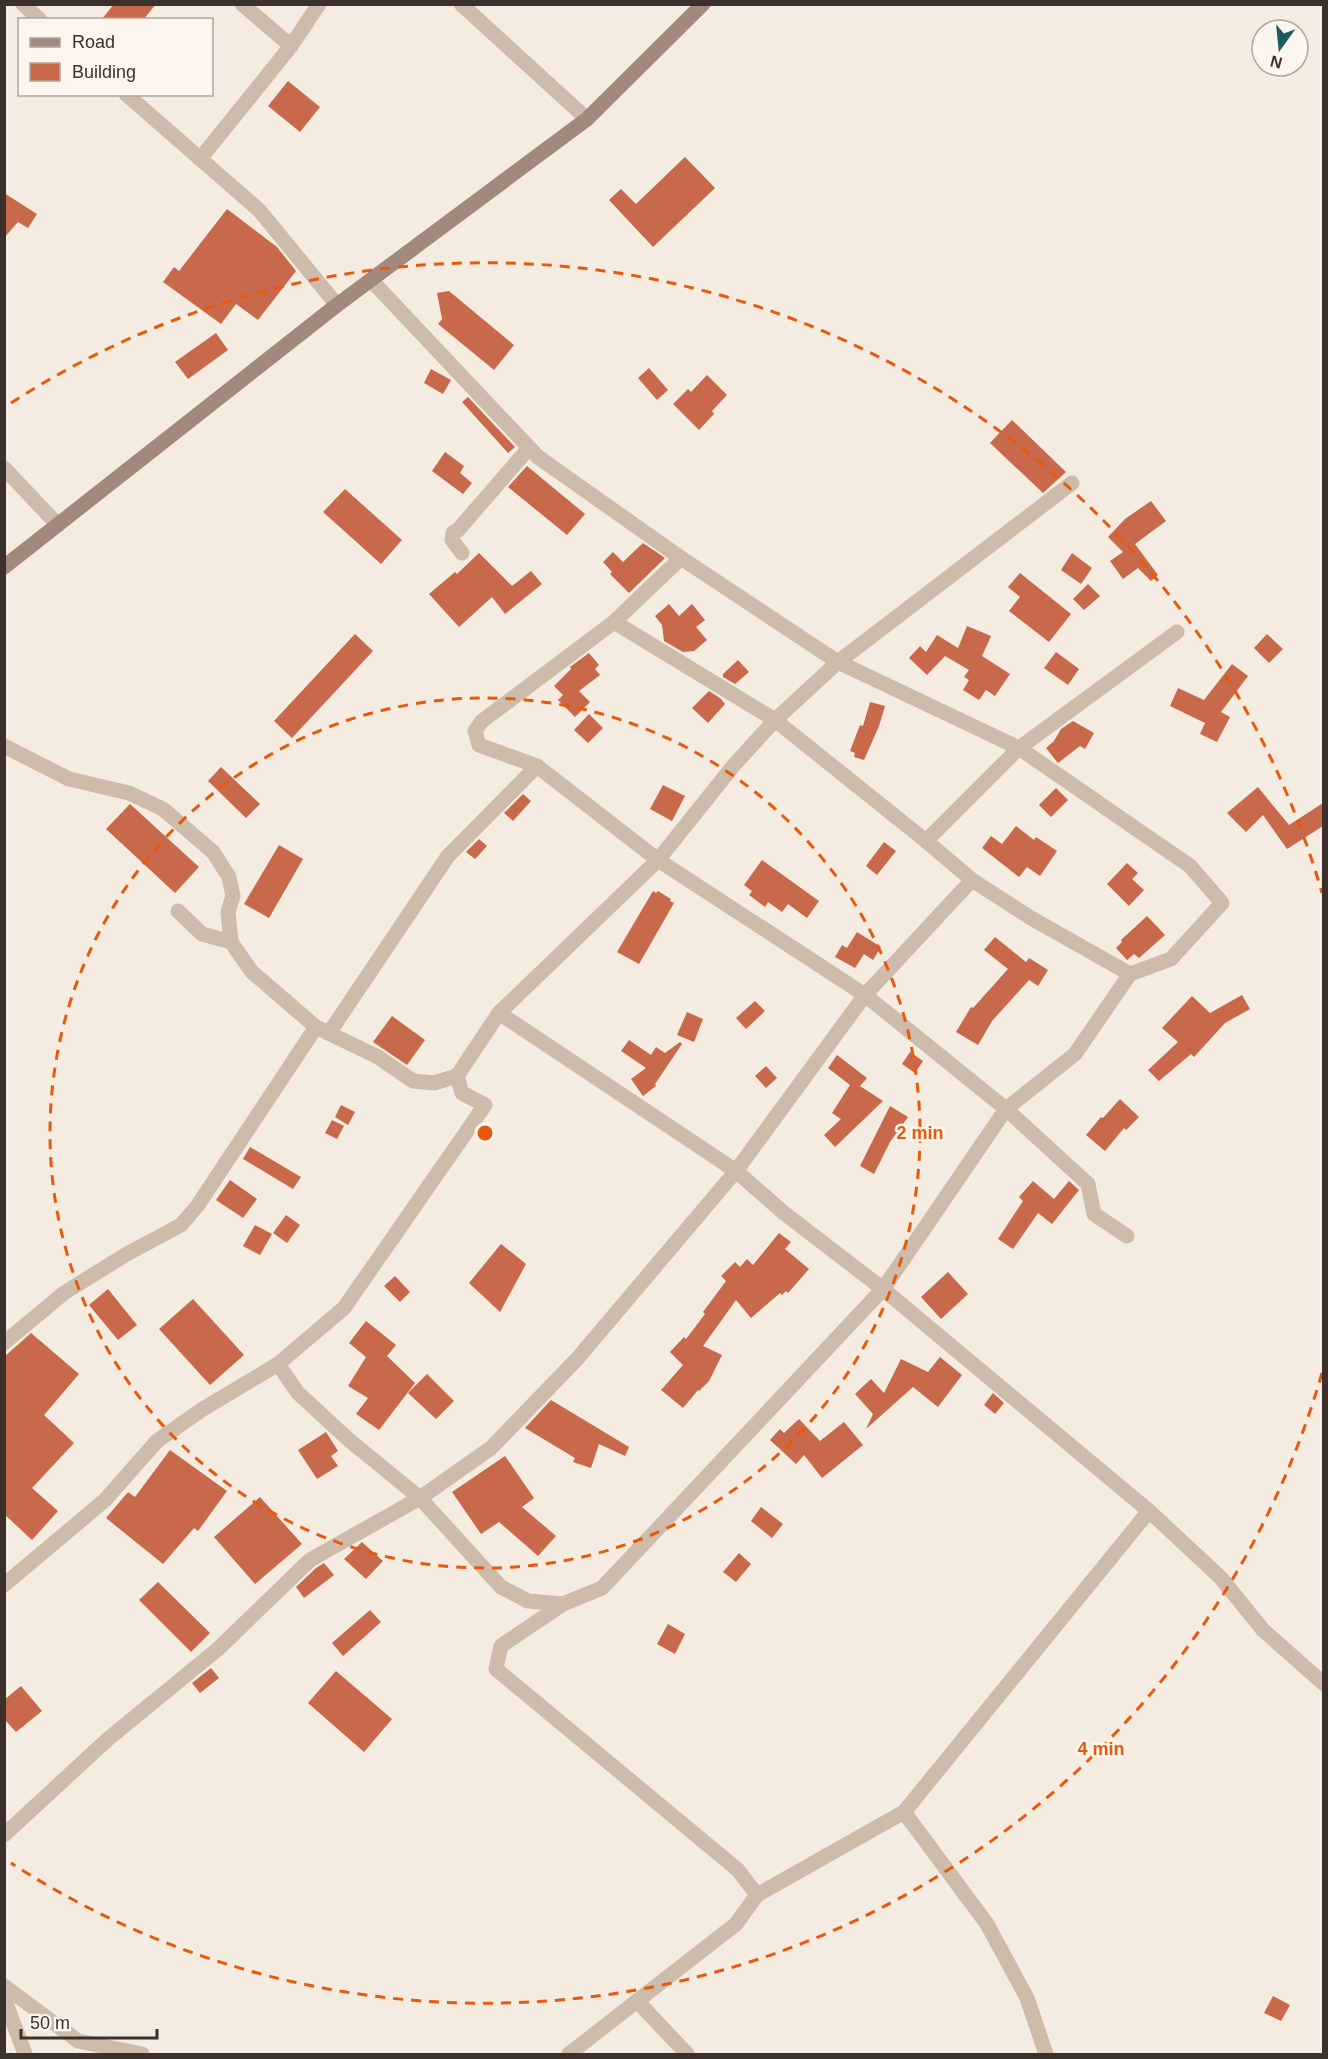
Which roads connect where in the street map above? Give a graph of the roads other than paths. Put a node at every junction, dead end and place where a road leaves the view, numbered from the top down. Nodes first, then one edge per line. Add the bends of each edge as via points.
1 (23, 4) edge
2 (242, 4) edge
3 (319, 4) edge
4 (461, 4) edge
5 (703, 4) edge
6 (38, 18) edge
7 (291, 46) junction
8 (128, 96) edge
9 (587, 119) junction
10 (200, 159) junction
11 (371, 280) junction
12 (337, 305) junction
13 (529, 448) junction
14 (4, 468) edge
15 (1072, 483) dead end
16 (58, 525) junction
17 (462, 554) dead end
18 (681, 558) junction
19 (4, 567) edge
20 (614, 622) junction
21 (1177, 632) dead end
22 (838, 662) junction
23 (775, 720) junction
24 (4, 746) edge
25 (1019, 748) junction
26 (537, 766) junction
27 (926, 841) junction
28 (658, 860) junction
29 (972, 880) junction
30 (178, 911) dead end
31 (231, 942) junction
32 (1130, 974) junction
33 (865, 995) junction
34 (499, 1012) junction
35 (323, 1030) junction
36 (457, 1076) junction
37 (434, 1083) junction
38 (462, 1093) junction
39 (1006, 1109) junction
40 (736, 1171) junction
41 (1127, 1236) dead end
42 (883, 1289) junction
43 (4, 1343) edge
44 (278, 1364) junction
45 (420, 1498) junction
46 (1149, 1511) junction
47 (4, 1585) edge
48 (563, 1604) junction
49 (1323, 1684) edge
50 (904, 1812) junction
51 (4, 1835) edge
52 (757, 1896) junction
53 (4, 1986) edge
54 (4, 1998) edge
55 (637, 2001) junction
56 (25, 2055) edge
57 (142, 2055) edge
58 (569, 2055) edge
59 (687, 2055) edge
60 (1046, 2055) edge

1 - 6 street
2 - 7 street
3 - 7 street
4 - 9 street
5 - 9 main road
7 - 10 street
8 - 10 street
9 - 11 main road
10 - 12 street via 259,210
11 - 12 main road
11 - 13 street
12 - 16 main road
13 - 17 street via 453,533 452,540
13 - 18 street
14 - 16 street
15 - 22 street
16 - 19 main road
18 - 20 street
18 - 22 street
20 - 23 street
20 - 26 street via 482,721 475,731 479,745
21 - 25 street
22 - 23 street
22 - 25 street
23 - 27 street
23 - 28 street
24 - 31 street via 69,779 129,793 163,808 213,852 229,877 233,896 228,912
25 - 27 street
25 - 32 street via 1190,866 1222,903 1171,958
26 - 28 street
26 - 35 street via 448,856
27 - 29 street
28 - 33 street
28 - 34 street
29 - 32 street
29 - 33 street
30 - 31 street via 202,934
31 - 35 street via 252,972
32 - 39 street via 1075,1054
33 - 39 street
33 - 40 street
34 - 36 street
34 - 40 street
35 - 37 street via 378,1057 412,1081
35 - 43 street via 181,1225 64,1293
36 - 37 street
36 - 38 street
37 - 38 street
38 - 44 street via 485,1105 344,1308
39 - 41 street via 1088,1184 1094,1214
39 - 42 street
40 - 42 street
40 - 45 street via 569,1367 490,1448
42 - 46 street
42 - 48 street via 602,1588
44 - 45 street via 298,1393
44 - 47 street via 203,1409 158,1442 105,1500
45 - 48 street via 501,1587 528,1601
45 - 51 street via 310,1560 218,1649 108,1738
46 - 49 street via 1221,1578 1263,1630
46 - 50 street
48 - 52 street via 501,1646 496,1669 738,1870
50 - 52 street
50 - 60 street via 987,1924 1028,1998
52 - 55 street via 736,1924
53 - 57 street via 78,2041
54 - 56 street
55 - 58 street
55 - 59 street

